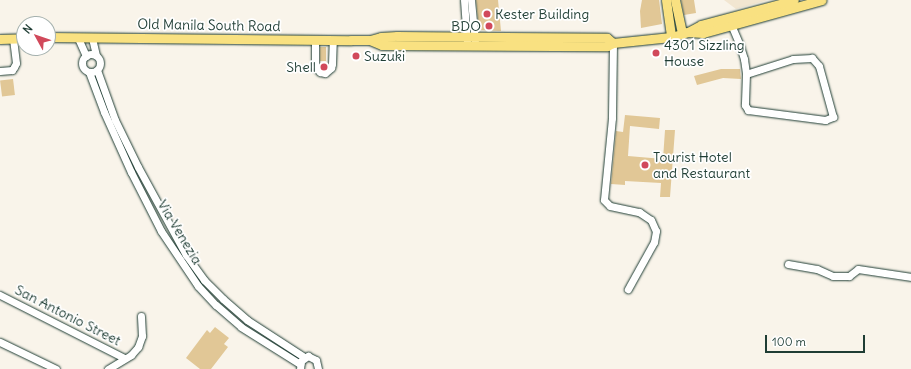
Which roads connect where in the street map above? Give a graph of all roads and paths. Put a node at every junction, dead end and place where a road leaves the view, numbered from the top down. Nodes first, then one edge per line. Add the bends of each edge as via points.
1 (464, 0) edge
2 (471, 0) edge
3 (666, 0) edge
4 (675, 0) edge
5 (794, 0) edge
6 (822, 0) edge
7 (778, 8) junction
8 (730, 21) junction
9 (685, 33) junction
10 (671, 36) junction
11 (13, 38) joint
12 (56, 38) edge
13 (78, 38) junction
14 (92, 38) junction
15 (0, 39) edge
16 (315, 40) junction
17 (333, 40) junction
18 (471, 41) junction
19 (613, 43) junction
20 (86, 56) junction
21 (96, 56) junction
22 (97, 70) junction
23 (0, 71) edge
24 (89, 72) junction
25 (746, 74) junction
26 (788, 264) dead end
27 (911, 277) edge
28 (628, 289) dead end
29 (0, 295) edge
30 (141, 316) dead end
31 (0, 342) edge
32 (304, 357) junction
33 (124, 358) junction
34 (300, 366) edge
35 (56, 369) edge
36 (108, 369) edge
37 (318, 369) edge

1 - 18 street
2 - 18 street
3 - 10 main road
4 - 9 main road
5 - 7 main road
6 - 7 main road
7 - 8 main road, Old Manila South Road
8 - 9 main road, Old Manila South Road via 701,25
8 - 25 street via 740,46
9 - 10 main road, Old Manila South Road
10 - 19 main road, Old Manila South Road
11 - 15 main road
11 - 23 street via 16,63 12,70
12 - 13 main road, Old Manila South Road
13 - 14 main road, Old Manila South Road
13 - 20 street
14 - 16 main road, Old Manila South Road
14 - 21 street
16 - 17 main road, Old Manila South Road
16 - 17 street via 315,67 325,73 332,64
17 - 18 main road, Old Manila South Road via 370,40 382,45
18 - 19 main road, Old Manila South Road via 584,47 607,46
19 - 28 street via 612,118 604,200 610,206 639,212 651,220 656,232 654,242
20 - 21 street
20 - 24 street via 82,64
21 - 22 street via 100,63
22 - 24 street
22 - 32 street, Via Venezia via 115,120 138,167 186,255 204,280 247,320
24 - 34 street, Via Venezia via 131,172 161,230 195,281 216,305 241,327
25 - 25 street via 745,105 748,110 825,120 833,117 819,66 812,58 793,59
26 - 27 street via 817,269 833,276 849,276 858,269
29 - 33 street, San Antonio Street
30 - 33 street via 142,336 138,347
31 - 35 street
32 - 34 street
32 - 37 street, Via Venezia via 314,358 318,362
33 - 36 street

